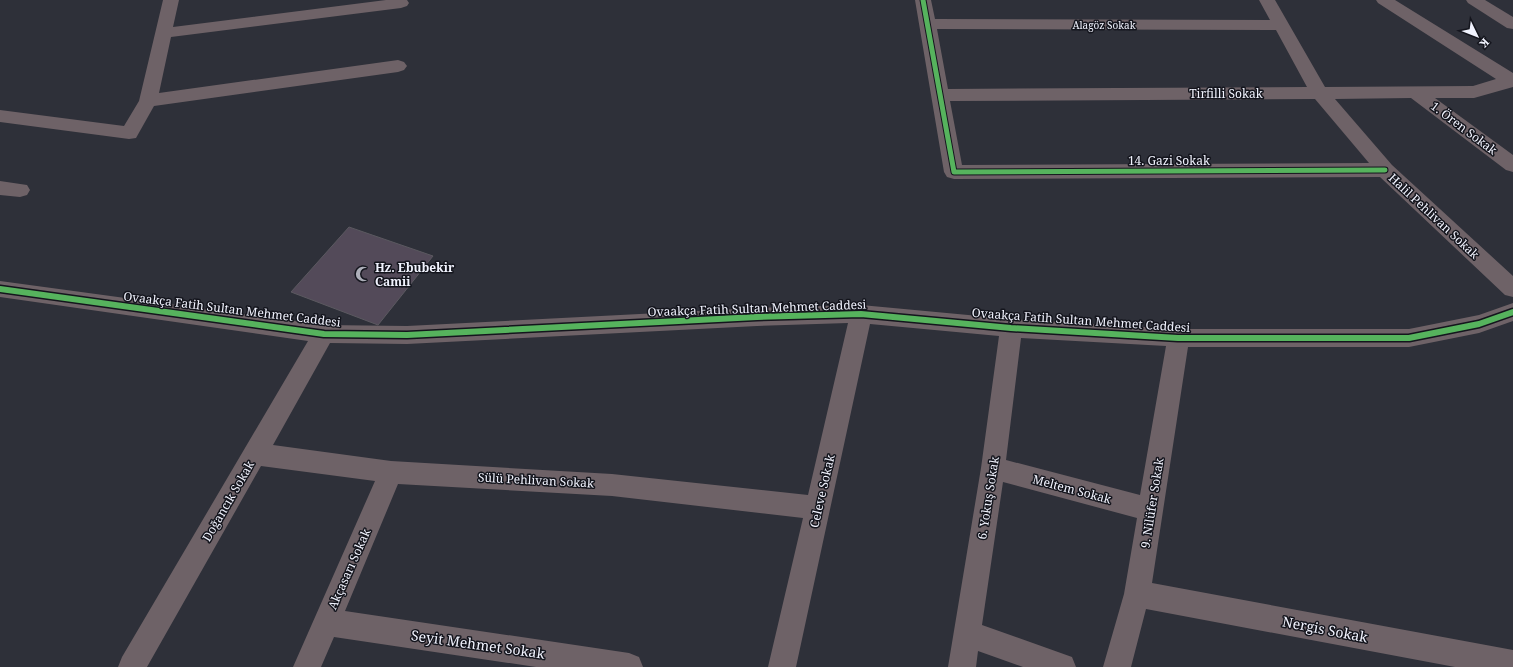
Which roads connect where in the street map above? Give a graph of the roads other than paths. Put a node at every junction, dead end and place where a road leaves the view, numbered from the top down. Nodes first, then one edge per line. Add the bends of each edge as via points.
1 (171, 0) edge
2 (923, 0) edge
3 (1267, 0) edge
4 (1384, 0) edge
5 (1474, 0) edge
6 (401, 3) dead end
7 (927, 24) junction
8 (1513, 24) edge
9 (1280, 25) junction
10 (164, 33) junction
11 (398, 66) dead end
12 (1512, 80) edge
13 (1318, 92) junction
14 (1414, 92) junction
15 (940, 95) junction
16 (148, 101) junction
17 (0, 116) edge
18 (1513, 165) edge
19 (1385, 170) junction
20 (0, 188) edge
21 (20, 190) dead end
22 (0, 289) edge
23 (1513, 289) edge
24 (1513, 312) edge
25 (861, 314) junction
26 (1011, 328) junction
27 (324, 334) junction
28 (1178, 338) junction
29 (255, 454) junction
30 (993, 468) junction
31 (391, 472) junction
32 (818, 508) junction
33 (1151, 510) junction
34 (1137, 594) junction
35 (326, 622) junction
36 (967, 633) junction
37 (1513, 664) edge
38 (132, 667) edge
39 (307, 667) edge
40 (629, 667) edge
41 (782, 667) edge
42 (962, 667) edge
43 (1062, 667) edge
44 (1117, 667) edge

1 - 10 street
2 - 7 street
3 - 9 street, Halil Pehlivan Sokak
4 - 12 street
5 - 8 street
6 - 10 street
7 - 9 street, Alagöz Sokak
7 - 15 street
9 - 13 street, Halil Pehlivan Sokak
10 - 16 street
11 - 16 street
12 - 14 street, Tirfilli Sokak via 1474,92
13 - 14 street, Tirfilli Sokak
13 - 15 street, Tirfilli Sokak
13 - 19 street, Halil Pehlivan Sokak
14 - 18 street, 1. Ören Sokak
15 - 19 street, 14. Gazi Sokak via 954,172
16 - 17 street via 129,133
19 - 23 street, Halil Pehlivan Sokak
20 - 21 street
22 - 27 street, Ovaakça Fatih Sultan Mehmet Caddesi
24 - 28 street, Ovaakça Fatih Sultan Mehmet Caddesi via 1479,324 1410,338
25 - 26 street, Ovaakça Fatih Sultan Mehmet Caddesi
25 - 27 street, Ovaakça Fatih Sultan Mehmet Caddesi via 407,335
25 - 32 street, Celeve Sokak
26 - 28 street, Ovaakça Fatih Sultan Mehmet Caddesi
26 - 30 street, 6. Yokuş Sokak
27 - 29 street, Doğancık Sokak
28 - 33 street, 9. Nilüfer Sokak
29 - 31 street, Sülü Pehlivan Sokak
29 - 38 street, Doğancık Sokak
30 - 33 street, Meltem Sokak
30 - 36 street, 6. Yokuş Sokak
31 - 32 street, Sülü Pehlivan Sokak via 612,485
31 - 35 street, Akçasarı Sokak
32 - 41 street, Celeve Sokak
33 - 34 street, 9. Nilüfer Sokak
34 - 37 street, Nergis Sokak
34 - 44 street, 9. Nilüfer Sokak
35 - 39 street, Akçasarı Sokak
35 - 40 street, Seyit Mehmet Sokak
36 - 42 street, 6. Yokuş Sokak
36 - 43 street

